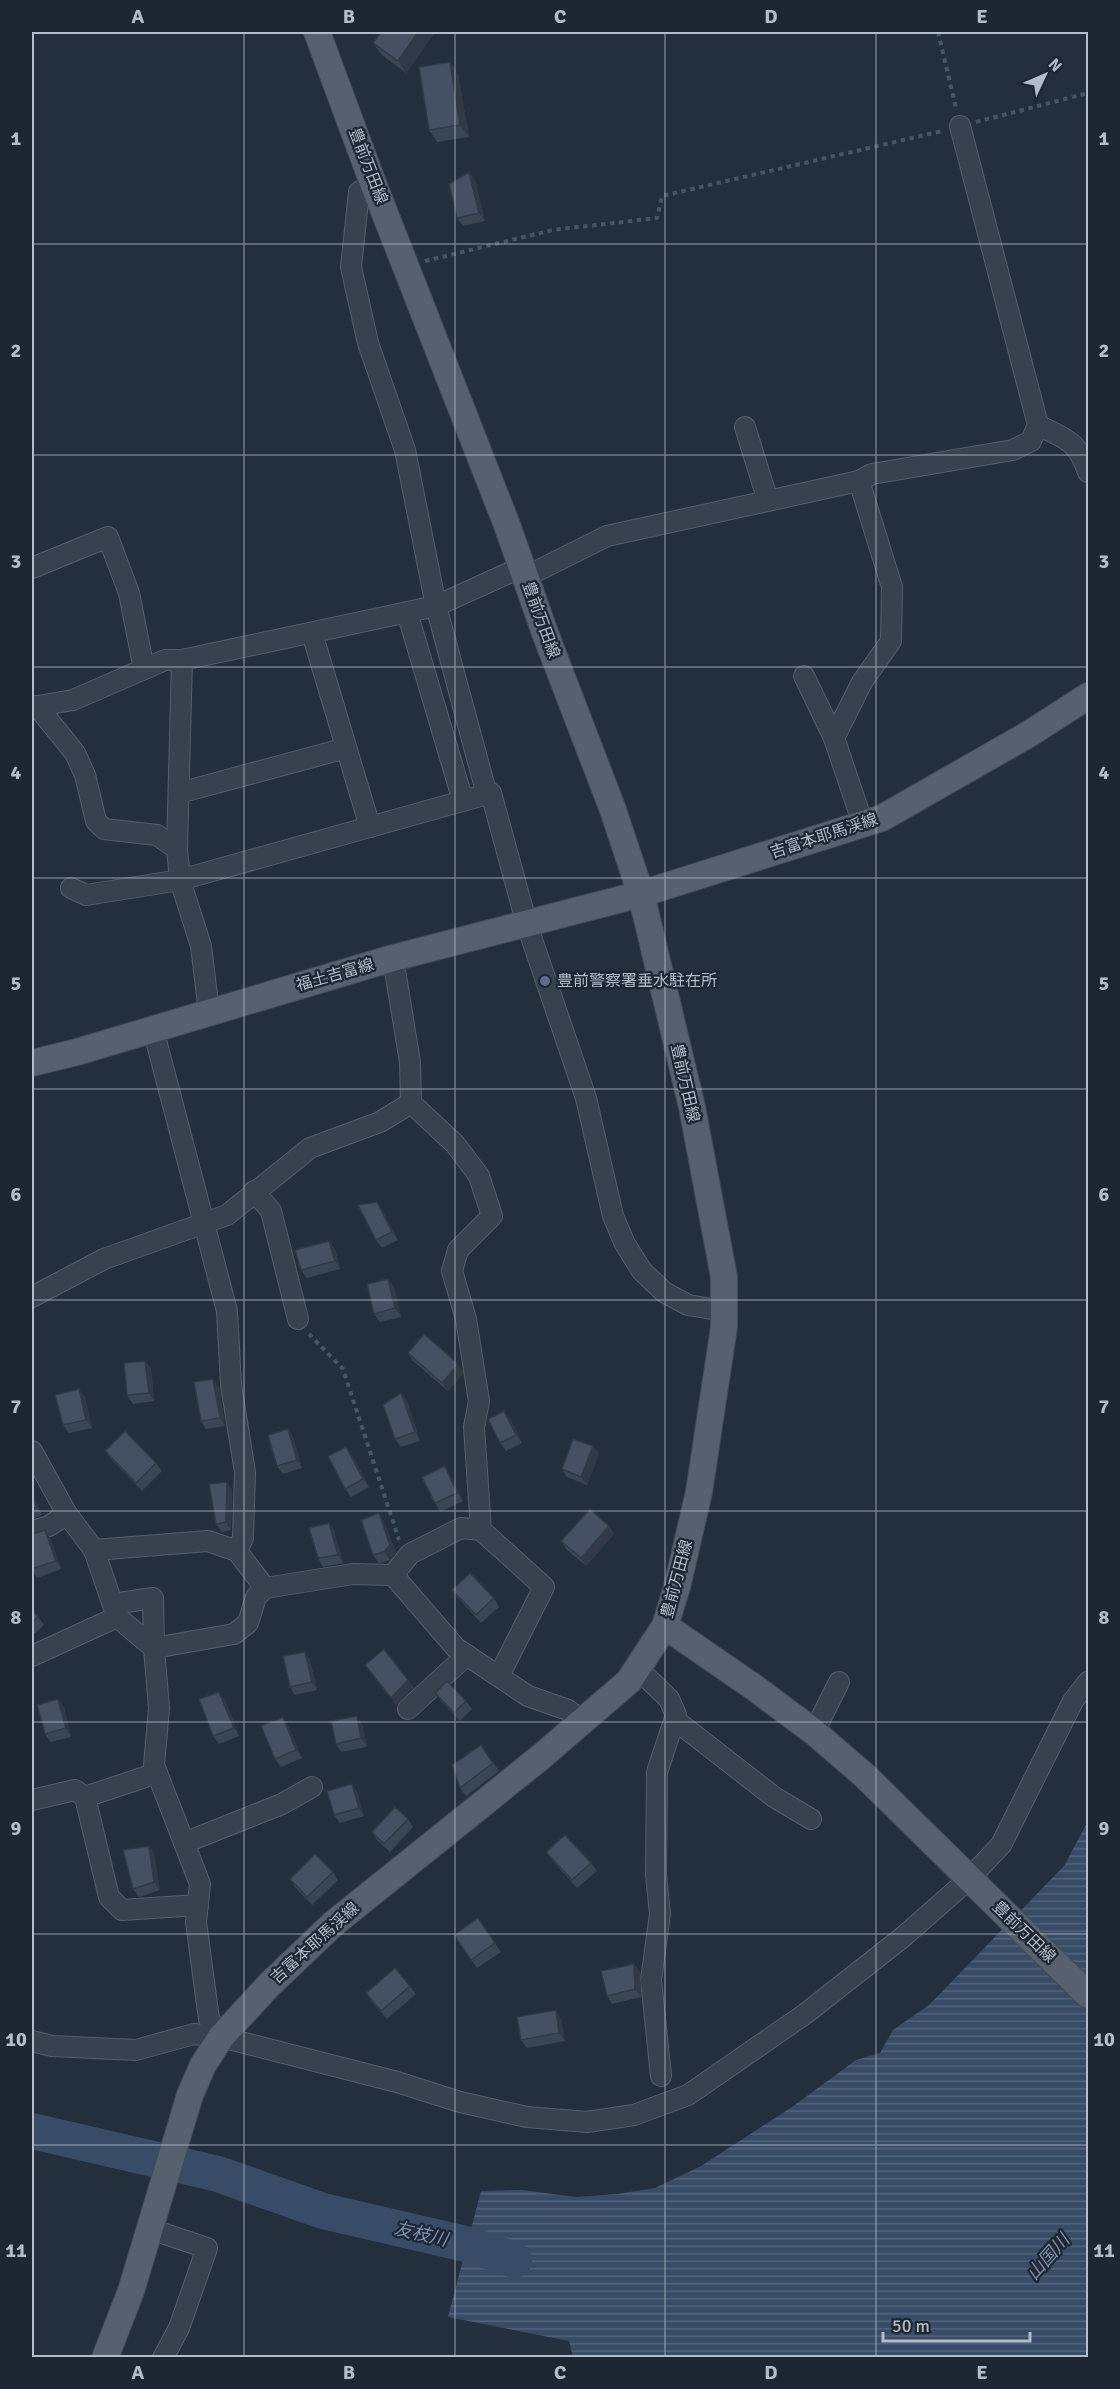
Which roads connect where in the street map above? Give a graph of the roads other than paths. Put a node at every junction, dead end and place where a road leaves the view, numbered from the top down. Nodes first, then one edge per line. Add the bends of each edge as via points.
1 (317, 32) edge
2 (960, 126) road end
3 (373, 183) junction
4 (1038, 425) junction
5 (745, 427) dead end
6 (1089, 472) edge
7 (859, 481) junction
8 (768, 501) junction
9 (32, 568) edge
10 (524, 572) junction
11 (436, 606) junction
12 (407, 612) junction
13 (312, 633) junction
14 (182, 660) junction
15 (144, 669) junction
16 (804, 676) dead end
17 (1089, 696) edge
18 (34, 706) edge
19 (834, 738) junction
20 (346, 748) junction
21 (178, 793) junction
22 (487, 795) junction
23 (463, 801) junction
24 (863, 824) junction
25 (370, 827) junction
26 (177, 849) junction
27 (180, 880) junction
28 (71, 888) dead end
29 (641, 894) junction
30 (527, 925) junction
31 (393, 958) junction
32 (209, 1012) junction
33 (153, 1029) junction
34 (32, 1063) edge
35 (411, 1103) junction
36 (254, 1191) junction
37 (204, 1222) junction
38 (32, 1297) edge
39 (724, 1311) junction
40 (298, 1319) road end
41 (32, 1451) edge
42 (67, 1514) junction
43 (481, 1530) junction
44 (32, 1531) edge
45 (94, 1550) junction
46 (237, 1551) junction
47 (399, 1567) junction
48 (266, 1588) junction
49 (115, 1610) junction
50 (665, 1626) junction
51 (154, 1648) junction
52 (467, 1655) junction
53 (32, 1656) edge
54 (638, 1668) junction
55 (499, 1676) junction
56 (839, 1682) dead end
57 (1089, 1682) edge
58 (408, 1710) dead end
59 (675, 1720) junction
60 (582, 1721) junction
61 (814, 1732) junction
62 (157, 1773) junction
63 (312, 1787) dead end
64 (85, 1797) junction
65 (32, 1800) edge
66 (811, 1819) dead end
67 (184, 1843) junction
68 (975, 1885) junction
69 (198, 1905) junction
70 (1089, 1995) edge
71 (221, 2037) junction
72 (32, 2041) edge
73 (661, 2076) dead end
74 (150, 2229) junction
75 (105, 2358) edge
76 (163, 2358) edge

1 - 3 main road, 豊前万田線
2 - 4 street
3 - 10 main road, 豊前万田線
3 - 11 street via 359,192 351,267 368,343 405,450
4 - 6 street via 1071,441 1081,452
4 - 7 street via 1031,441 1012,450 872,474
5 - 8 street
7 - 8 street
7 - 19 street via 892,587 891,641 862,682
8 - 10 street via 608,536
9 - 15 street via 108,537 129,593
10 - 11 street
10 - 29 main road, 豊前万田線
11 - 12 street
11 - 22 street
12 - 13 street
12 - 23 street
13 - 14 street
13 - 20 street
14 - 15 street via 165,660
14 - 21 street
15 - 18 street via 73,700
16 - 19 street
17 - 24 main road, 吉富本耶馬渓線 via 905,805
18 - 26 street via 75,753 85,775 96,821 104,829 157,835
19 - 24 street
20 - 21 street
20 - 25 street
21 - 26 street
22 - 23 street
22 - 30 street via 491,794
23 - 25 street
24 - 29 main road, 吉富本耶馬渓線
25 - 27 street
26 - 27 street
27 - 28 street via 86,895
27 - 32 street via 201,946
29 - 30 main road, 福土吉富線
29 - 39 main road, 豊前万田線 via 692,1107 724,1277
30 - 31 main road, 福土吉富線
30 - 39 street via 586,1098 613,1216 625,1244 642,1271 664,1292 688,1305
31 - 32 main road, 福土吉富線
31 - 35 street via 410,1062
32 - 33 main road, 福土吉富線
33 - 34 main road, 福土吉富線
33 - 37 street
35 - 36 street via 380,1122 310,1148
35 - 43 street via 455,1144 479,1176 492,1215 458,1250 452,1271 466,1319 479,1401 474,1427
36 - 37 street via 227,1215
36 - 40 street via 271,1211
37 - 38 street via 104,1259
37 - 46 street via 227,1311 231,1385 245,1472 243,1538
39 - 50 main road, 豊前万田線 via 699,1492
41 - 42 street
42 - 44 street
42 - 45 street
43 - 47 street via 461,1528 410,1554
43 - 55 street via 544,1587
45 - 46 street via 208,1541
45 - 49 street
46 - 48 street
47 - 48 street
47 - 52 street via 456,1648
48 - 51 street via 256,1597 248,1623 234,1634
49 - 51 street
49 - 51 street via 153,1598
49 - 53 street
50 - 54 main road, 吉富本耶馬渓線
50 - 61 main road, 豊前万田線
51 - 62 street via 159,1708 154,1765
52 - 55 street
52 - 58 street
54 - 59 street via 669,1699
54 - 60 main road, 吉富本耶馬渓線 via 629,1681
55 - 60 street via 528,1696 568,1710
56 - 61 street
57 - 68 street via 1073,1701 1001,1845
59 - 66 street via 774,1797
59 - 73 street via 657,1772 656,1875 660,1914 651,1980
60 - 71 main road, 吉富本耶馬渓線 via 333,1924
61 - 68 main road, 豊前万田線 via 864,1775
62 - 64 street
62 - 67 street
63 - 67 street via 282,1804
64 - 65 street via 75,1790
64 - 69 street via 110,1898 122,1910
67 - 69 street via 200,1884
68 - 70 main road, 豊前万田線
68 - 71 street via 805,2014 688,2095 634,2115 587,2122 527,2118
69 - 71 street via 196,1922 209,2019
71 - 72 street via 194,2034 136,2050 52,2046
71 - 74 main road, 吉富本耶馬渓線 via 190,2095
74 - 75 main road, 吉富本耶馬渓線
74 - 76 street via 207,2248 179,2328

